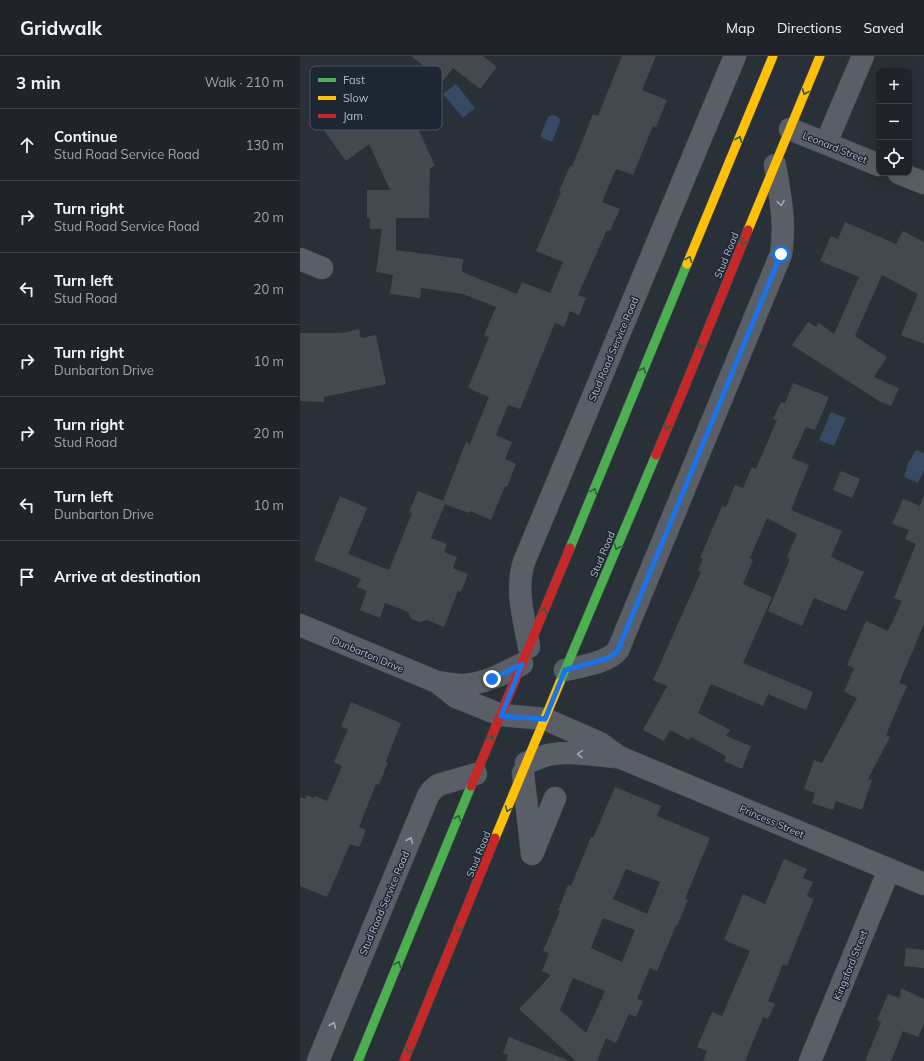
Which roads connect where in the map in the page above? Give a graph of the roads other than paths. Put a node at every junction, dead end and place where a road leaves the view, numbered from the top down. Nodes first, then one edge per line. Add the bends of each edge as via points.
1 (735, 56) edge
2 (773, 56) edge
3 (820, 56) edge
4 (863, 56) edge
5 (790, 128) junction
6 (826, 143) junction
7 (876, 164) edge
8 (775, 165) junction
9 (906, 176) edge
10 (924, 183) edge
11 (300, 260) edge
12 (322, 268) dead end
13 (300, 625) edge
14 (526, 656) junction
15 (565, 670) junction
16 (437, 682) junction
17 (501, 716) junction
18 (545, 719) junction
19 (619, 757) junction
20 (525, 768) junction
21 (476, 774) junction
22 (555, 798) dead end
23 (889, 870) junction
24 (924, 884) edge
25 (318, 1061) edge
26 (358, 1061) edge
27 (404, 1061) edge
28 (810, 1061) edge

1 - 14 street, Stud Road Service Road via 524,562 520,588
14 -> 2 main road
3 -> 5 main road, Stud Road
4 - 6 street
5 - 6 street, Leonard Street
5 - 8 main road, Stud Road
6 - 7 street, Leonard Street
8 -> 15 main road, Stud Road
8 -> 15 street via 783,216 781,254 618,650 608,658
9 - 10 street
11 - 12 street
13 - 16 street, Dunbarton Drive
14 - 16 street, Dunbarton Drive via 492,679 461,685
14 - 17 main road
15 - 18 main road, Stud Road
16 - 17 street, Dunbarton Drive via 456,697
17 - 18 street, Dunbarton Drive
21 -> 17 main road
18 - 19 street, Princess Street via 600,743
18 - 20 main road, Stud Road
19 -> 20 street, Princess Street via 560,753 541,757
19 - 23 street, Princess Street
20 - 22 street via 532,854
20 -> 27 main road, Stud Road
25 -> 21 street, Stud Road Service Road via 428,796 438,785
26 -> 21 main road
23 - 24 street, Princess Street
23 - 28 street, Kingsford Street

